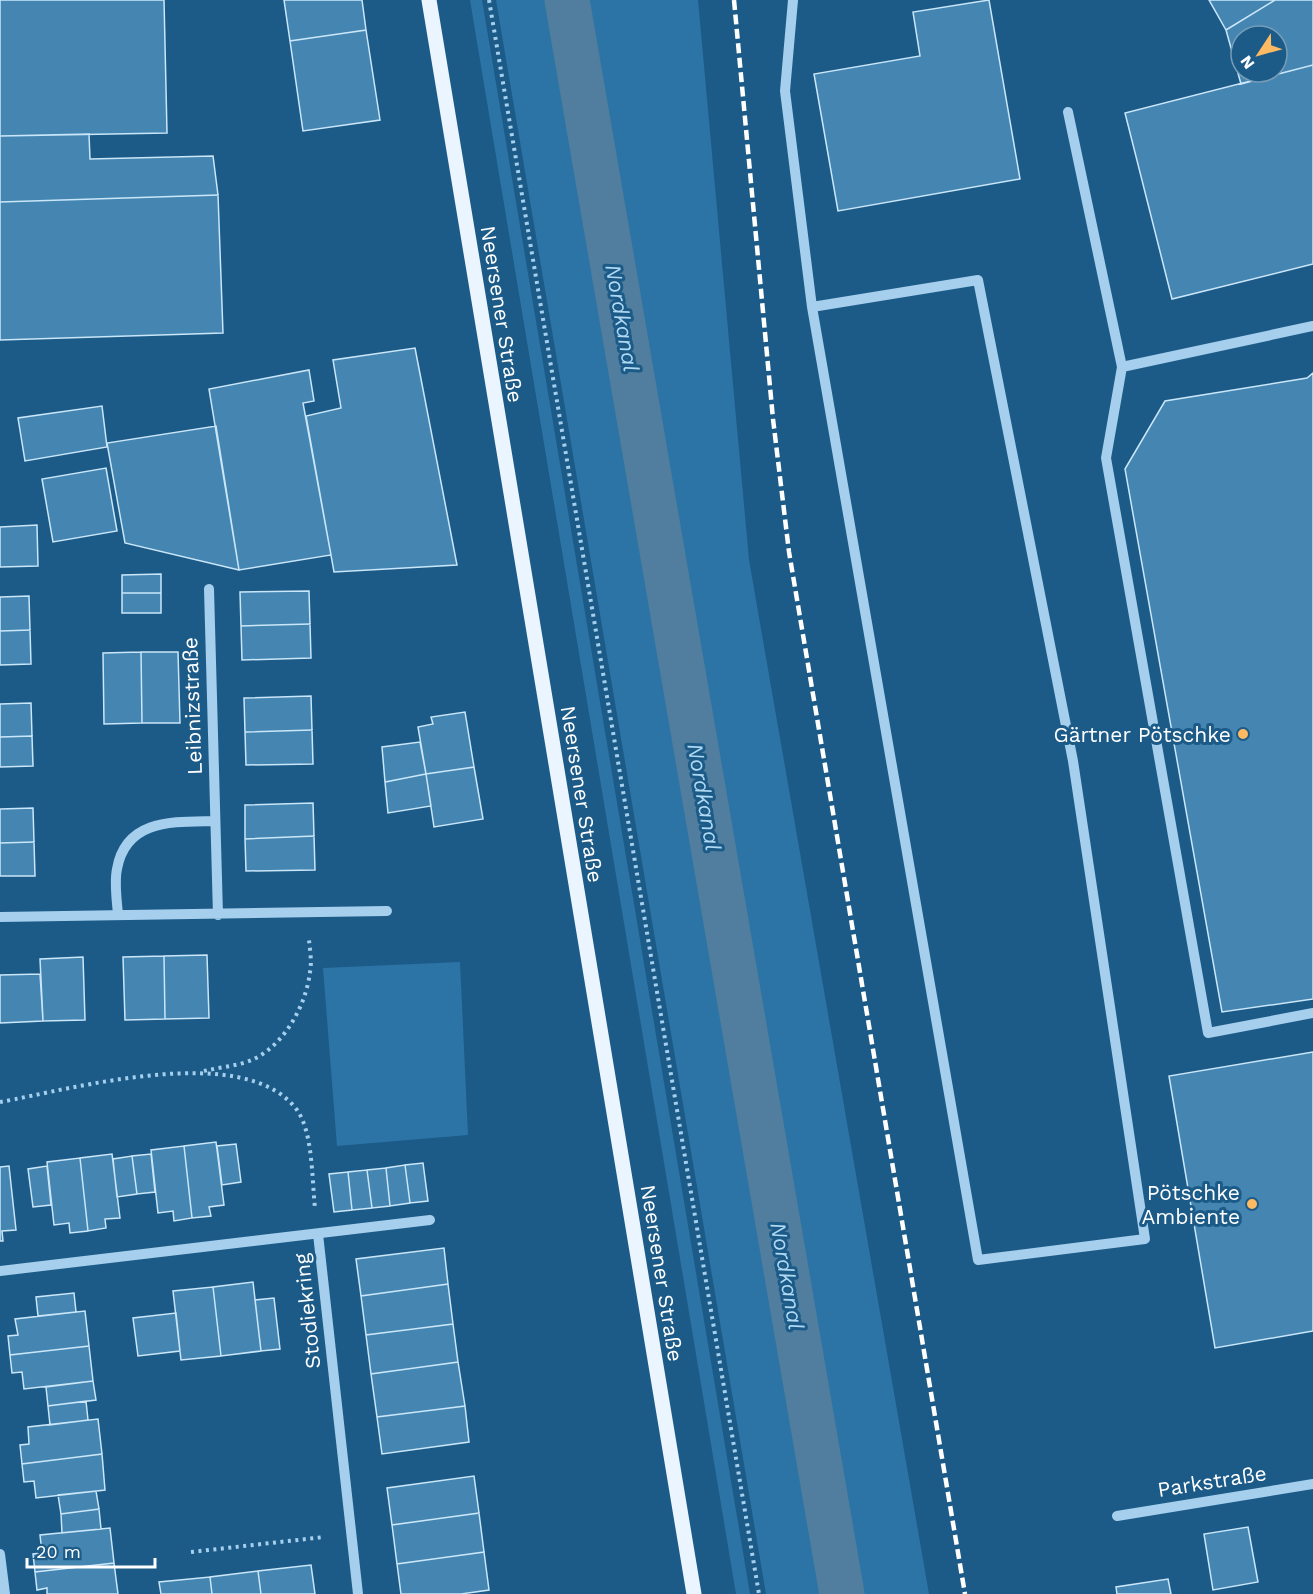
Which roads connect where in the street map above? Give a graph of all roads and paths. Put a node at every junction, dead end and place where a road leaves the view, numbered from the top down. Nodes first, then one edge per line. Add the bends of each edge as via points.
1 (429, 0) edge
2 (489, 0) edge
3 (793, 0) edge
4 (1068, 112) dead end
5 (812, 307) junction
6 (1313, 326) edge
7 (1122, 367) junction
8 (209, 589) dead end
9 (215, 821) junction
10 (387, 911) dead end
11 (308, 913) junction
12 (118, 915) junction
13 (218, 915) junction
14 (0, 917) edge
15 (1313, 1013) edge
16 (198, 1072) junction
17 (0, 1102) edge
18 (430, 1220) dead end
19 (318, 1234) junction
20 (0, 1271) edge
21 (1313, 1484) edge
22 (1118, 1516) dead end
23 (351, 1534) junction
24 (191, 1552) dead end
25 (0, 1554) edge
26 (4, 1594) edge
27 (358, 1594) edge
28 (694, 1594) edge
29 (759, 1594) edge

1 - 28 main road, Neersener Straße
2 - 29 path
3 - 5 street via 785,91
4 - 7 street
5 - 5 street via 978,1260 1145,1239 1073,761 978,280
6 - 7 street
7 - 15 street via 1107,458 1208,1032
8 - 9 street, Leibnizstraße
9 - 12 street via 161,822 130,841 121,853 116,871
9 - 13 street, Leibnizstraße
10 - 11 street
11 - 13 street
11 - 16 path via 310,972 291,1023 277,1041 254,1059
12 - 13 street
12 - 14 street
16 - 17 path via 98,1084
16 - 19 path via 246,1077 280,1094 298,1111 307,1134
18 - 19 street
19 - 20 street, Stodiekring
19 - 23 street, Stodiekring
21 - 22 street, Parkstraße
23 - 24 path
23 - 27 street, Stodiekring
25 - 26 street

